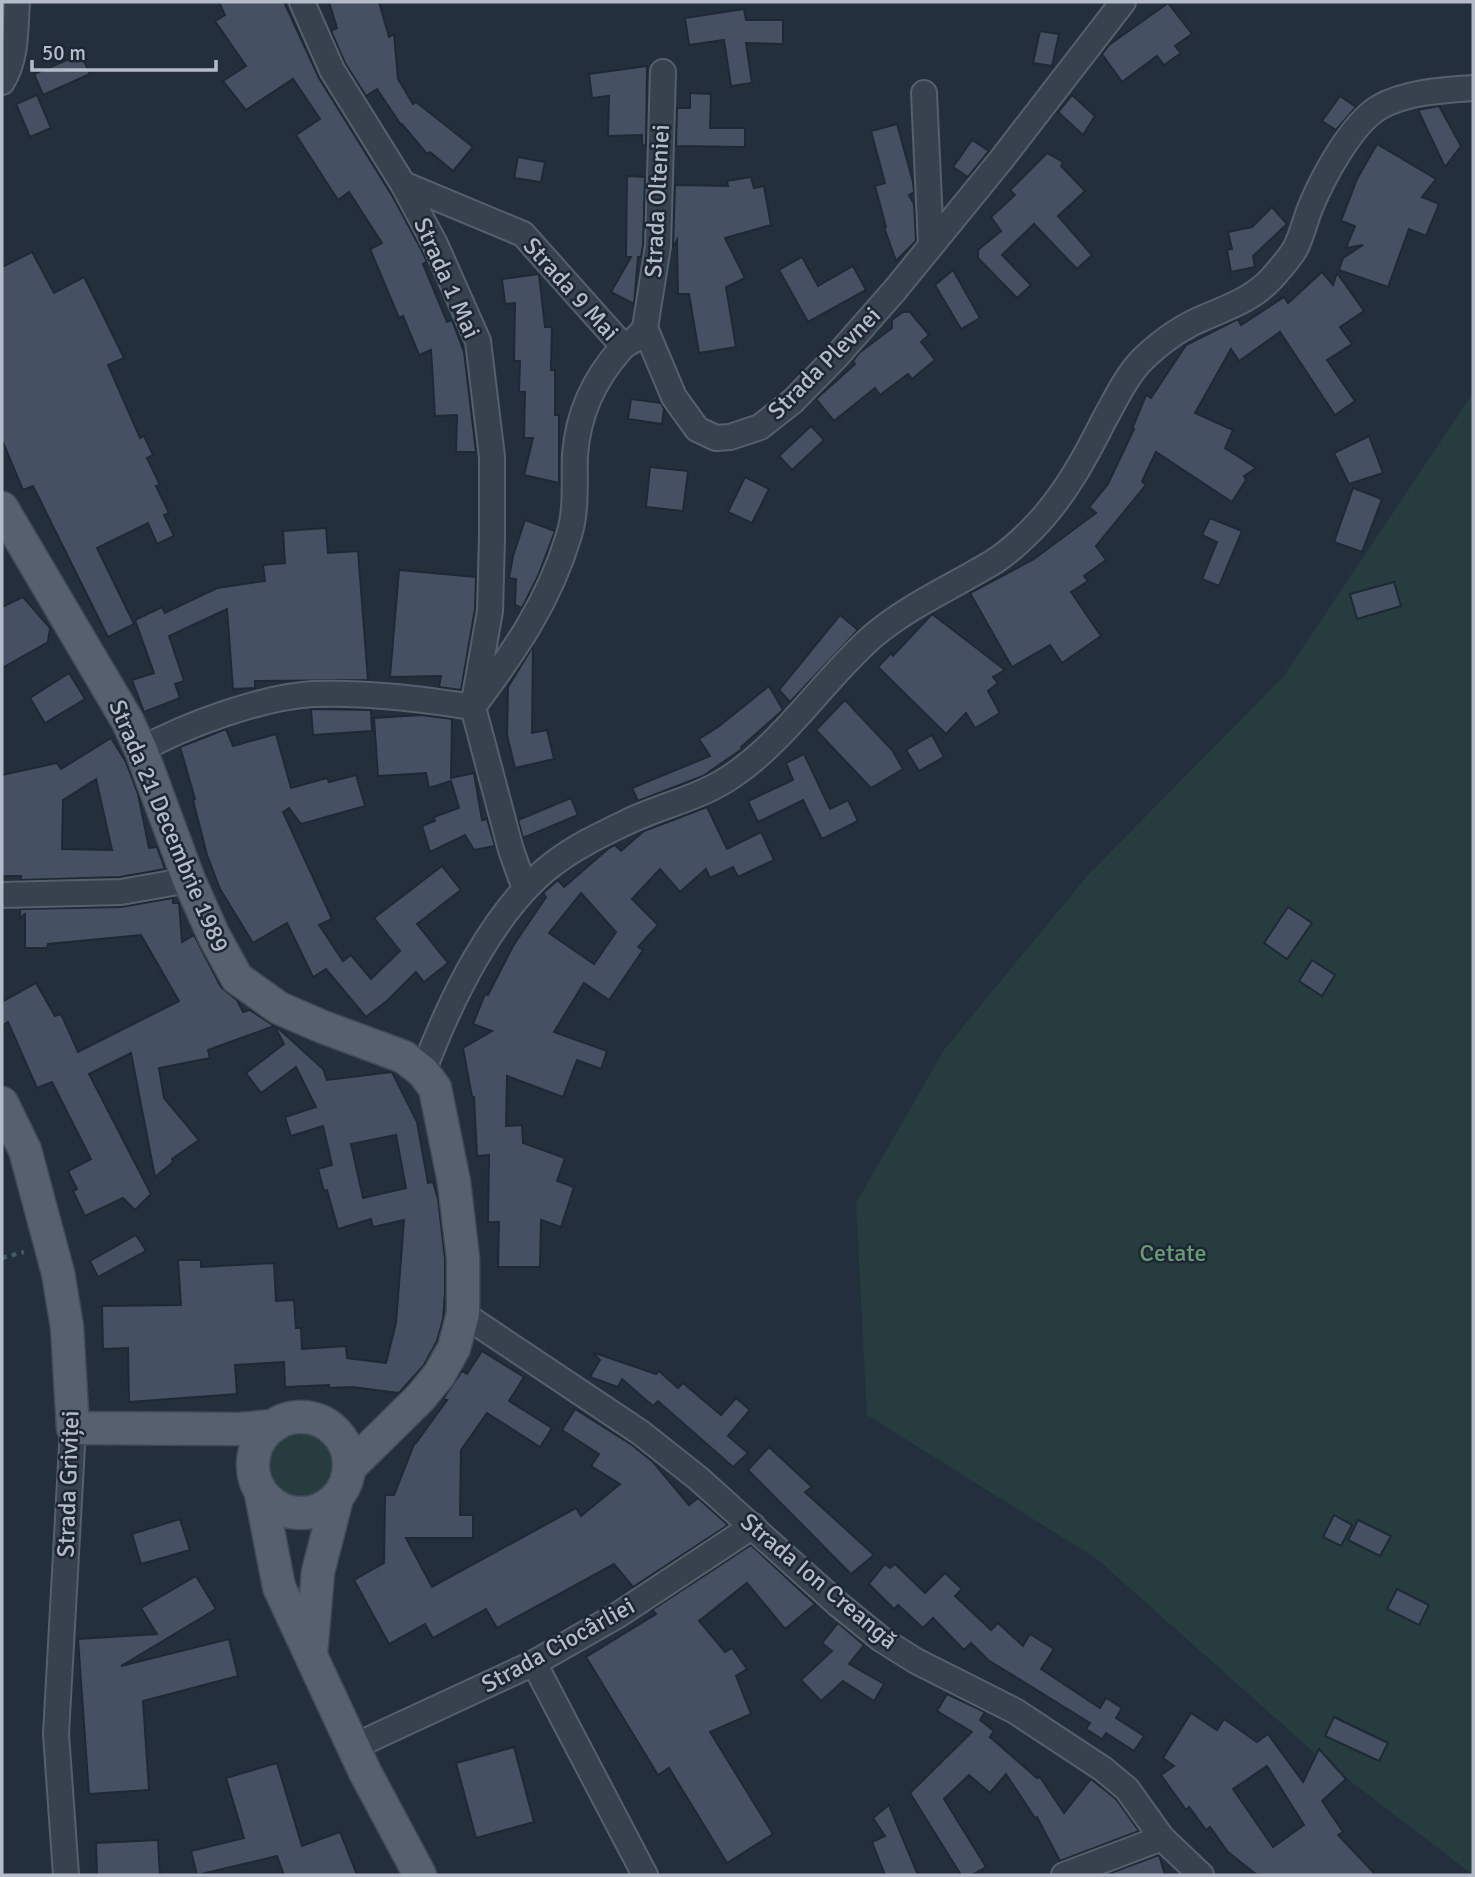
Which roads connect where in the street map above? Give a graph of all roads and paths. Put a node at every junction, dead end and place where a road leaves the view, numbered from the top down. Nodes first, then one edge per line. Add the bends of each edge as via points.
1 (17, 2) edge
2 (302, 2) edge
3 (1123, 2) edge
4 (663, 72) dead end
5 (2, 82) edge
6 (1473, 88) edge
7 (924, 93) dead end
8 (403, 184) junction
9 (931, 245) junction
10 (645, 328) junction
11 (623, 346) junction
12 (2, 508) edge
13 (473, 708) junction
14 (141, 750) junction
15 (189, 880) junction
16 (525, 889) junction
17 (2, 895) edge
18 (423, 1072) junction
19 (2, 1103) edge
20 (463, 1314) junction
21 (272, 1426) junction
22 (202, 1427) junction
23 (73, 1428) junction
24 (349, 1468) junction
25 (257, 1482) junction
26 (337, 1498) junction
27 (754, 1526) junction
28 (310, 1659) junction
29 (534, 1663) junction
30 (353, 1747) junction
31 (1162, 1838) junction
32 (66, 1875) edge
33 (420, 1875) edge
34 (645, 1875) edge
35 (1063, 1875) edge
36 (1201, 1875) edge

1 - 5 street via 15,45
2 - 8 street, Strada 1 Mai via 332,70
3 - 9 street, Strada Plevnei
4 - 10 street, Strada Olteniei via 658,246
6 - 16 street via 1406,97 1379,107 1363,121 1329,171 1294,249 1269,282 1238,304 1167,338 1141,360 1068,486 1040,522 998,559 930,596 875,635 793,723 734,776 584,843
7 - 9 street
8 - 11 street, Strada 9 Mai via 523,234
8 - 13 street, Strada 1 Mai via 478,341 483,375 492,457 491,587
9 - 10 street, Strada Plevnei via 793,401 760,426 730,437 716,438 696,429 674,397
10 - 11 street
11 - 13 street via 593,385 583,410 570,532 549,589 529,629
12 - 14 main road, Strada 21 Decembrie 1989 via 96,664
13 - 14 street via 310,694 263,703 162,738
13 - 16 street
14 - 15 main road, Strada 21 Decembrie 1989
15 - 17 street via 121,892
15 - 18 main road, Strada 21 Decembrie 1989 via 237,978 279,1008 404,1058
16 - 18 street via 480,951
18 - 20 main road via 435,1088 454,1182 463,1258
19 - 23 main road, Strada Griviței via 25,1150 58,1273 67,1327
20 - 24 main road via 454,1348 439,1375
20 - 27 street, Strada Ion Creangă via 640,1433
21 - 22 main road
21 - 24 main road via 302,1417 331,1427 348,1453
21 - 25 main road via 256,1446
22 - 23 main road
22 - 25 main road
23 - 32 street, Strada Griviței via 56,1734
24 - 26 main road
25 - 26 main road via 271,1504 298,1514 326,1507
25 - 28 main road via 279,1587
26 - 28 main road via 318,1572
27 - 29 street, Strada Ciocârliei via 618,1615
27 - 31 street, Strada Ion Creangă via 881,1639 1015,1711 1103,1769 1127,1789
28 - 30 main road
29 - 30 street, Strada Ciocârliei
29 - 34 street
30 - 33 main road
31 - 35 street
31 - 36 street, Strada Ion Creangă

